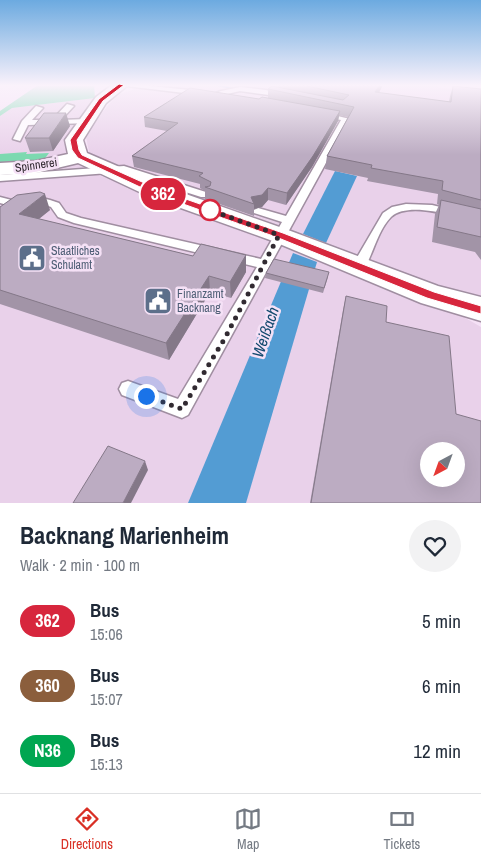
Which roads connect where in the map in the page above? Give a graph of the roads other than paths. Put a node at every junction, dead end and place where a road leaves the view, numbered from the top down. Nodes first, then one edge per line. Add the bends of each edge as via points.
1 (39, 108) dead end
2 (68, 108) edge
3 (95, 108) edge
4 (317, 113) edge
5 (86, 120) junction
6 (54, 122) junction
7 (25, 123) junction
8 (17, 139) dead end
9 (0, 169) edge
10 (79, 169) junction
11 (106, 170) junction
12 (0, 178) edge
13 (205, 195) edge
14 (0, 200) edge
15 (258, 211) edge
16 (481, 220) edge
17 (288, 232) junction
18 (263, 264) junction
19 (359, 266) junction
20 (481, 309) edge
21 (128, 389) dead end

1 - 7 lane
2 - 6 lane
3 - 5 street
4 - 17 lane via 346,119
5 - 6 lane
5 - 10 street via 74,140
6 - 7 lane
7 - 8 lane
9 - 10 street, Spinnerei
10 - 11 street
10 - 12 lane
11 - 13 lane via 124,169
11 - 17 street via 158,192
14 - 18 lane via 27,207 46,202 55,205 62,215 78,221
15 - 17 lane
16 - 19 lane via 423,207 399,206 387,216
17 - 18 lane
17 - 19 street via 325,254
18 - 21 lane via 225,338 182,409
19 - 20 street via 431,295

